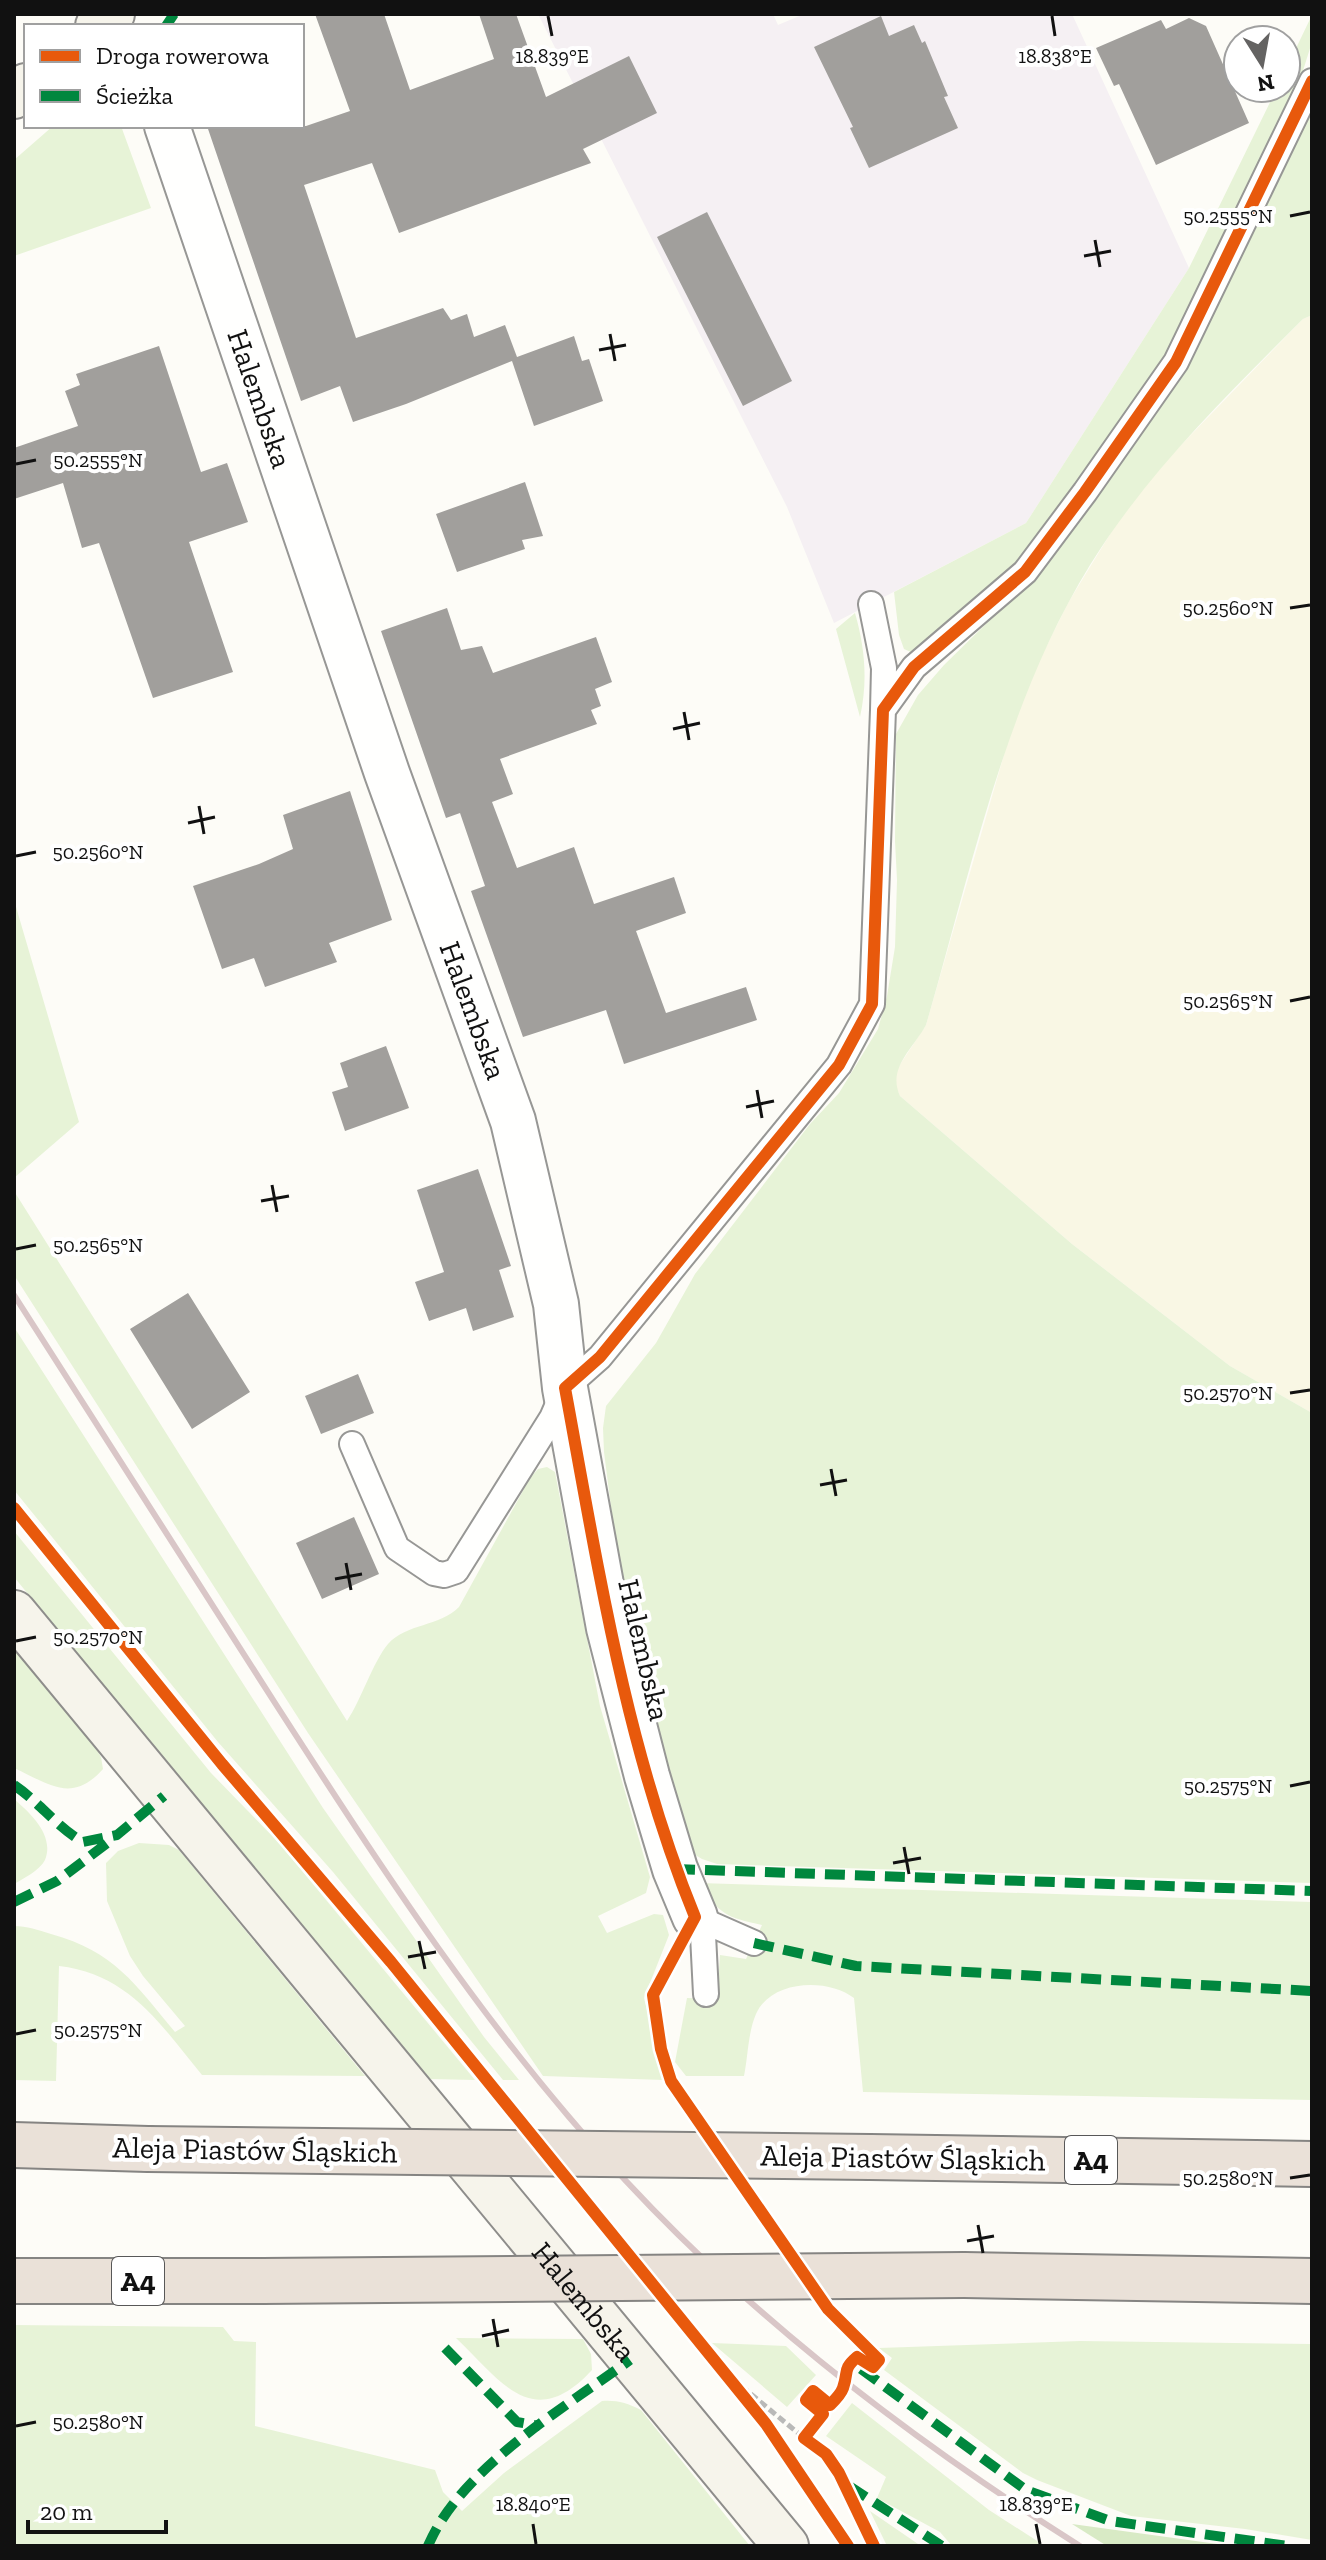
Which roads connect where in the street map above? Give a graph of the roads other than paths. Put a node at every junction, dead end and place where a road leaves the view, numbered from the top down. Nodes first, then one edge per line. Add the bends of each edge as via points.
1 (1312, 81) edge
2 (168, 128) edge
3 (871, 604) dead end
4 (883, 710) junction
5 (565, 1388) junction
6 (352, 1444) dead end
7 (14, 1613) edge
8 (695, 1917) junction
9 (754, 1943) dead end
10 (706, 1994) dead end
11 (14, 2145) edge
12 (1312, 2164) edge
13 (14, 2281) edge
14 (1312, 2281) edge
15 (786, 2546) edge

1 - 4 lane via 1176,362 1025,572 914,667
2 - 5 street, Halembska via 387,773 513,1121 556,1304
3 - 4 lane via 884,668
4 - 5 lane via 872,1004 839,1065 600,1357
5 - 6 lane via 552,1418 456,1571 444,1575 397,1548
5 - 8 street, Halembska via 609,1628 647,1776
7 - 15 street, Halembska
8 - 9 lane
8 - 10 lane via 703,1935
11 - 12 highway, Aleja Piastów Śląskich / A4, bridge
13 - 14 highway, A4, bridge via 964,2275

